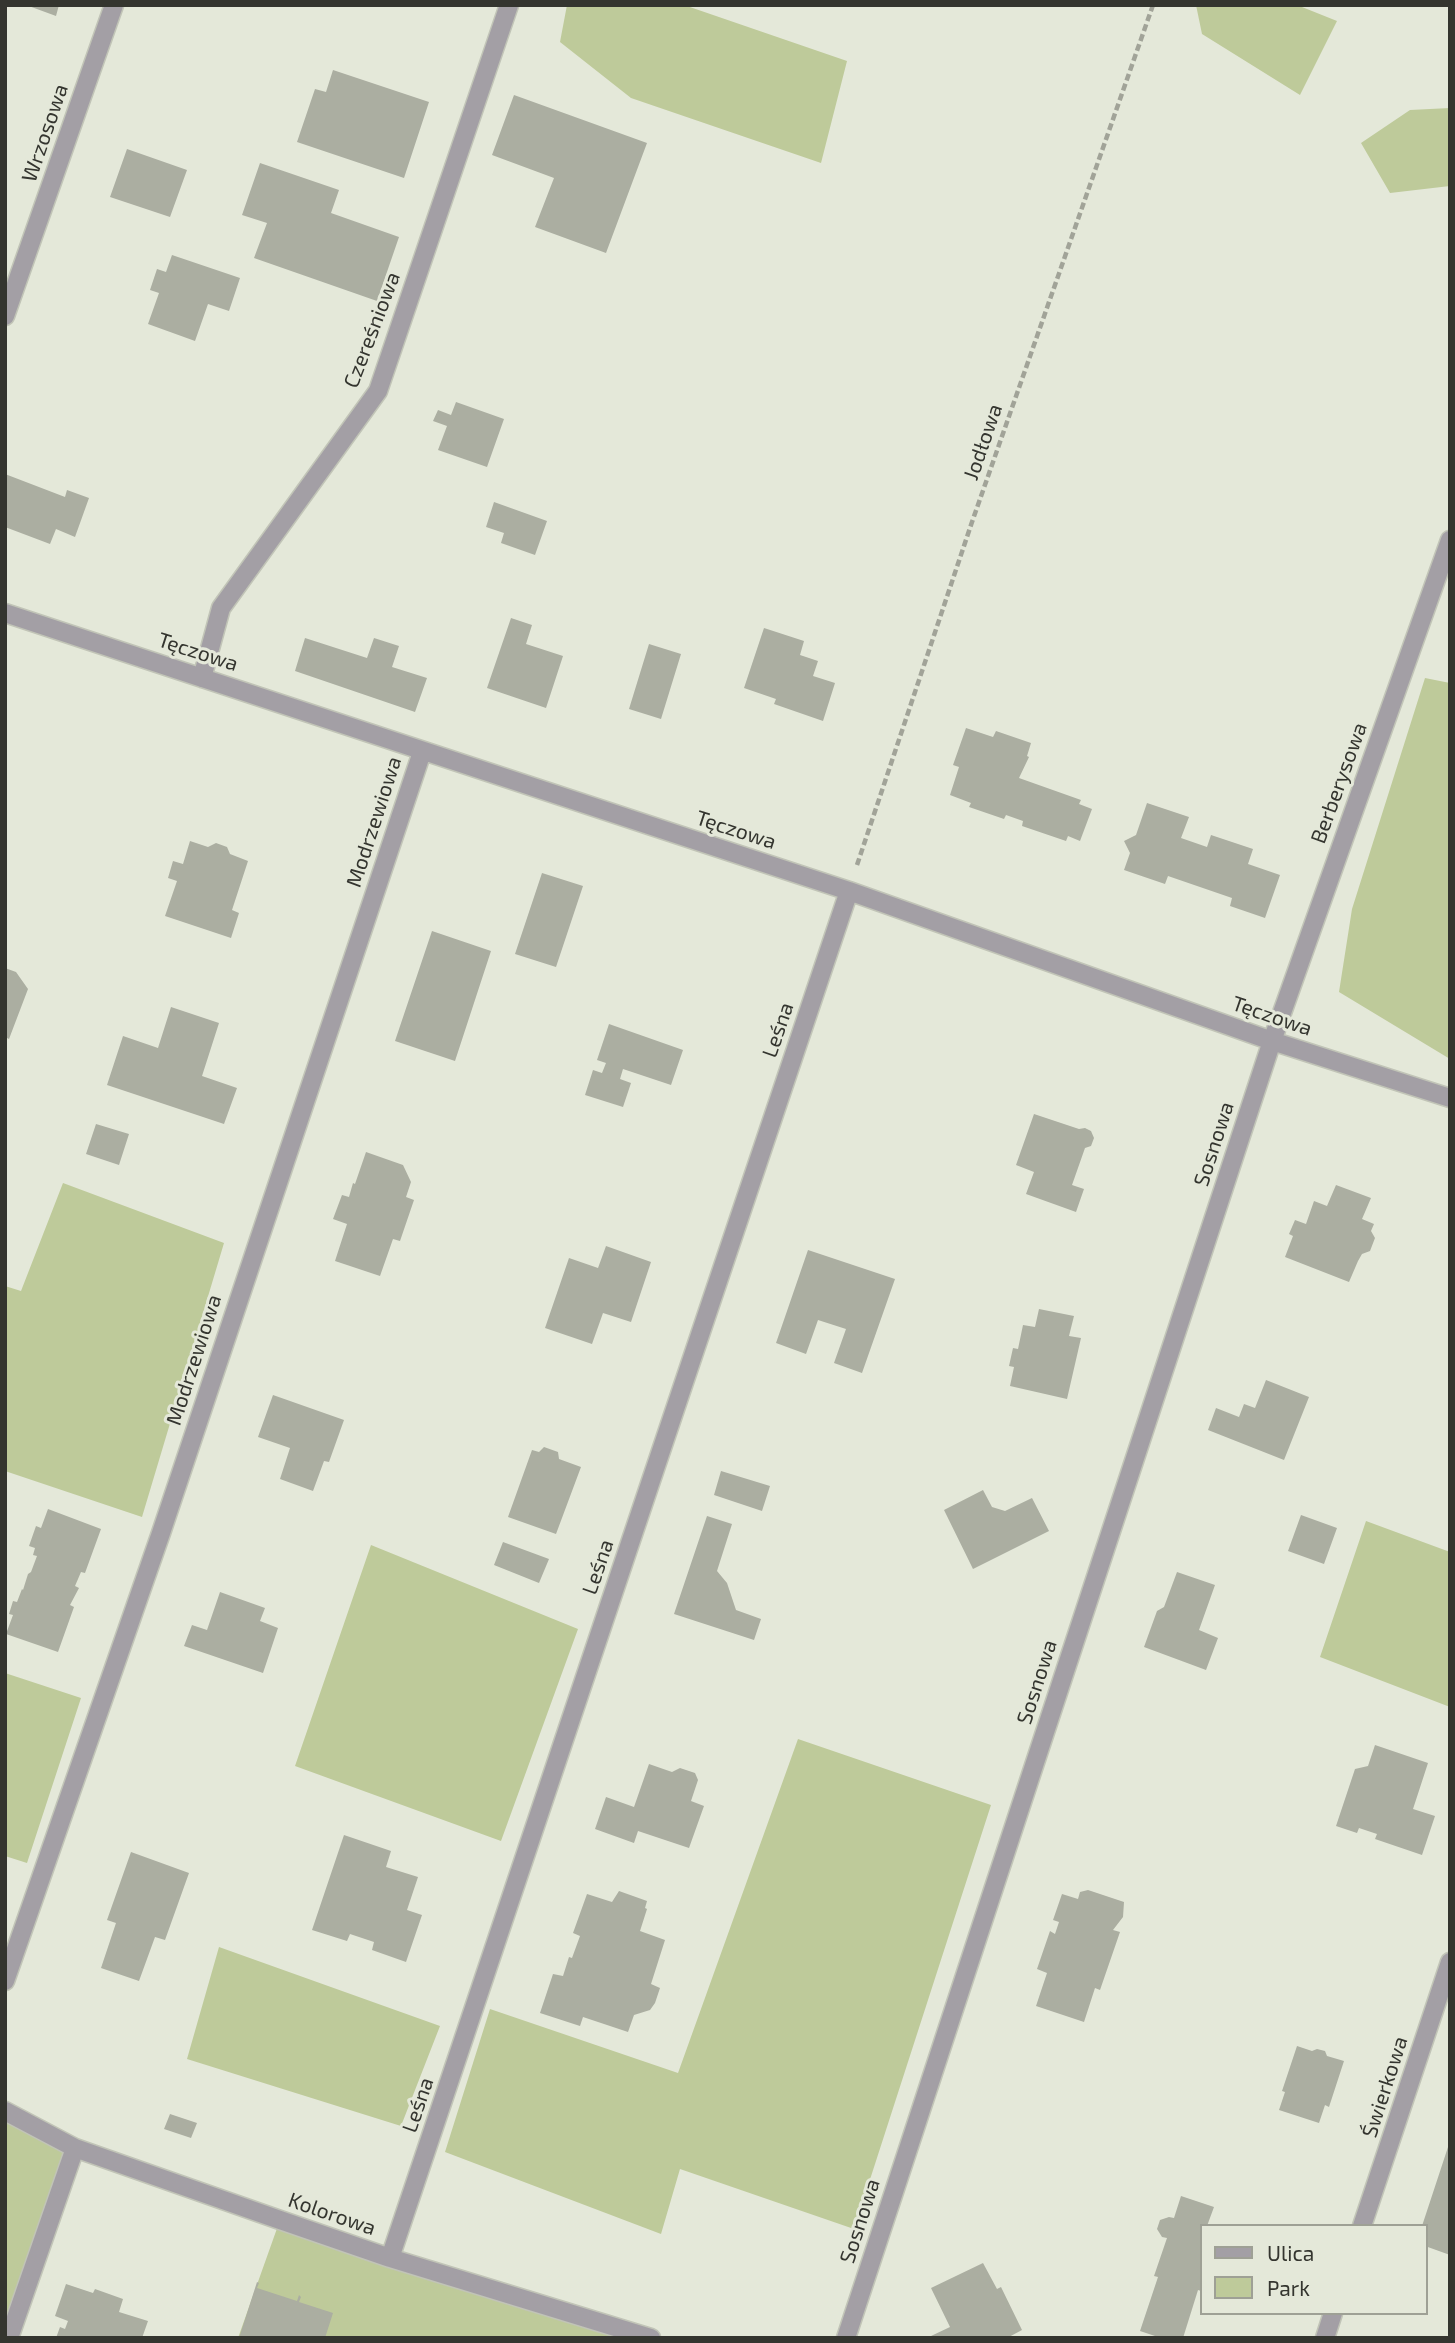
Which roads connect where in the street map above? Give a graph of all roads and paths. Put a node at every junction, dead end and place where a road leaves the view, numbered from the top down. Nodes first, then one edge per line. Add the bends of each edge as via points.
1 (114, 5) edge
2 (509, 5) edge
3 (1153, 5) edge
4 (5, 316) edge
5 (1450, 540) edge
6 (5, 613) edge
7 (202, 678) junction
8 (422, 752) junction
9 (849, 891) junction
10 (1272, 1041) junction
11 (1450, 1098) edge
12 (1450, 1962) edge
13 (5, 1981) edge
14 (5, 2111) edge
15 (75, 2148) junction
16 (1363, 2224) edge
17 (390, 2258) junction
18 (1333, 2315) edge
19 (9, 2338) edge
20 (651, 2338) edge
21 (846, 2338) edge
22 (1325, 2338) edge

1 - 4 street, Wrzosowa
2 - 7 street, Czereśniowa via 378,391 221,608
3 - 9 path, Jodłowa via 976,509
5 - 10 street, Berberysowa
6 - 7 street, Tęczowa
7 - 8 street, Tęczowa
8 - 9 street, Tęczowa
8 - 13 street, Modrzewiowa via 161,1533
9 - 10 street, Tęczowa
9 - 17 street, Leśna
10 - 11 street, Tęczowa
10 - 21 street, Sosnowa
12 - 16 street, Świerkowa
14 - 15 street, Kolorowa
15 - 17 street, Kolorowa
15 - 19 street
17 - 20 street, Kolorowa
18 - 22 street

